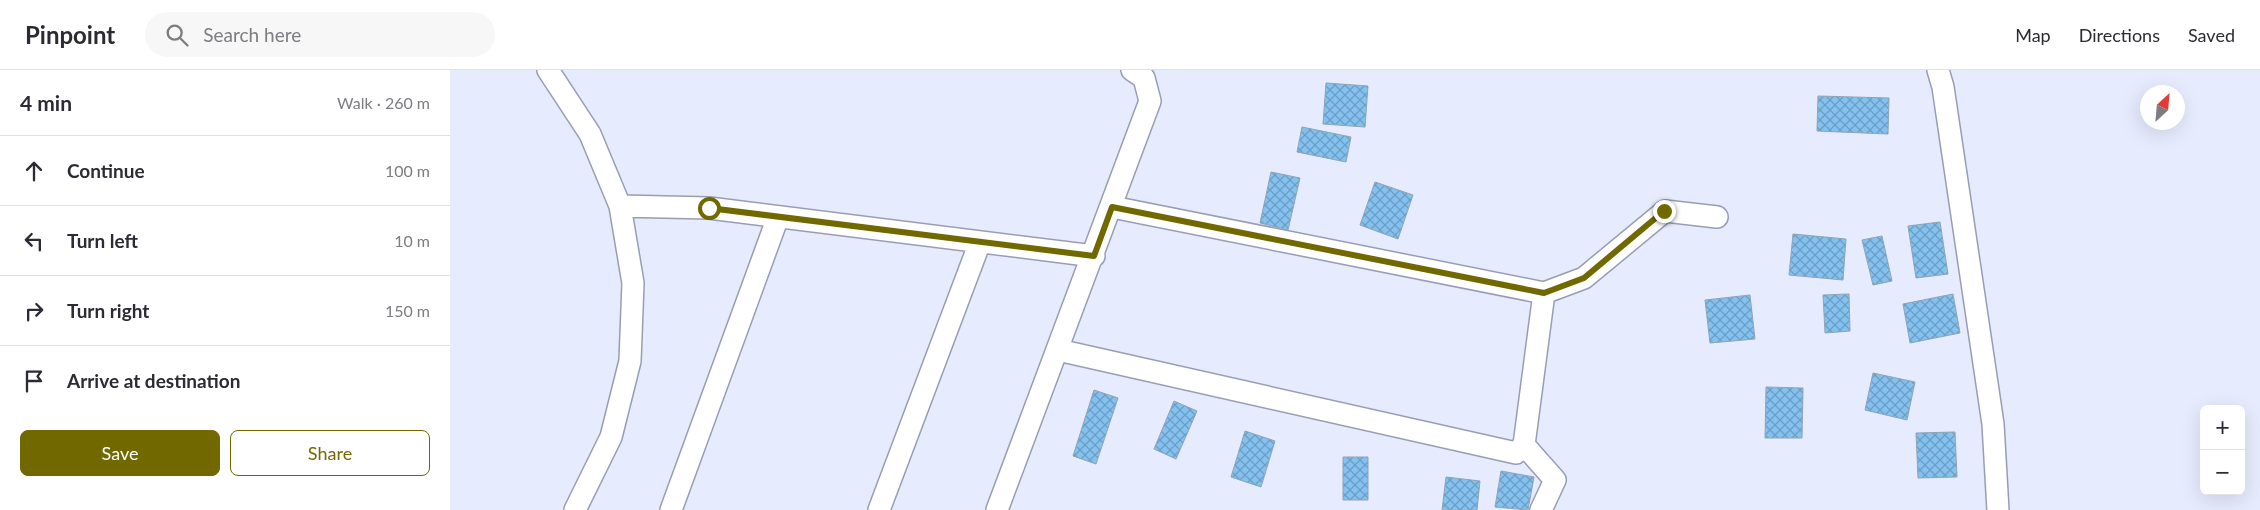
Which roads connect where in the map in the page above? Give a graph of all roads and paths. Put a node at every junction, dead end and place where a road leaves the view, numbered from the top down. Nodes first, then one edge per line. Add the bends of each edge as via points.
1 (548, 70) edge
2 (1132, 70) edge
3 (1938, 70) edge
4 (620, 206) junction
5 (1112, 207) junction
6 (778, 216) junction
7 (1717, 217) dead end
8 (980, 242) junction
9 (1094, 256) junction
10 (1544, 293) junction
11 (1058, 350) junction
12 (1524, 445) junction
13 (575, 510) edge
14 (671, 510) edge
15 (879, 510) edge
16 (997, 510) edge
17 (1541, 510) edge
18 (1998, 510) edge

1 - 4 street via 590,134
2 - 5 street via 1144,78 1150,102
3 - 18 street via 1994,424
4 - 6 street via 709,208
4 - 13 street via 633,283 630,361 612,437
5 - 9 street
5 - 10 street
6 - 8 street
6 - 14 street
7 - 10 street via 1664,211 1584,278
8 - 9 street
8 - 15 street
9 - 11 street
10 - 12 street
11 - 12 street via 1516,453
11 - 16 street
12 - 17 street via 1555,480

